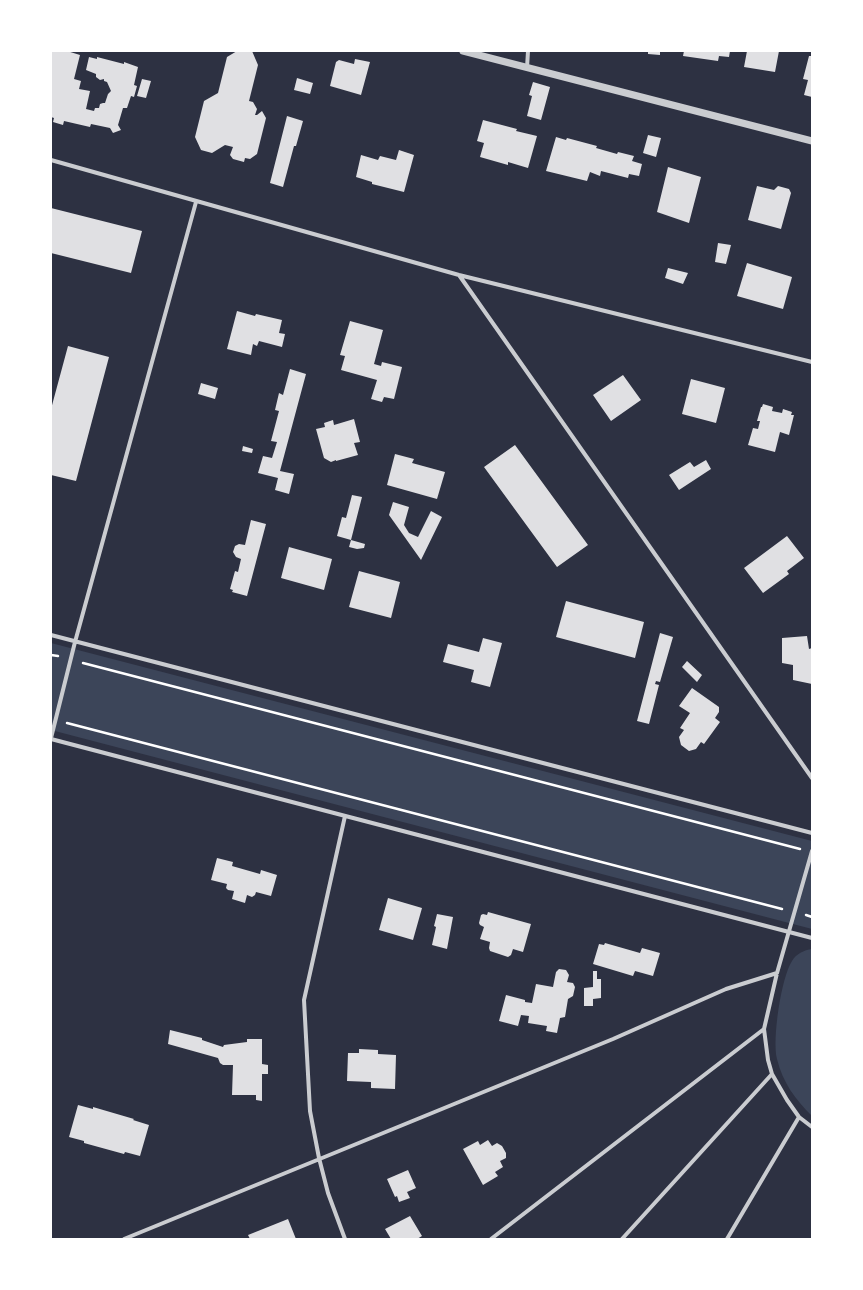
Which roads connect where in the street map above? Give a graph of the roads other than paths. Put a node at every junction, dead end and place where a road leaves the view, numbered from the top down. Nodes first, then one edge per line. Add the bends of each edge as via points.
1 (463, 51) edge
2 (528, 51) edge
3 (527, 68) junction
4 (812, 141) edge
5 (51, 160) edge
6 (196, 202) junction
7 (459, 275) junction
8 (812, 362) edge
9 (51, 635) edge
10 (76, 642) junction
11 (51, 738) edge
12 (812, 778) edge
13 (345, 816) junction
14 (812, 833) edge
15 (812, 851) edge
16 (789, 932) junction
17 (812, 938) edge
18 (776, 973) junction
19 (764, 1029) junction
20 (772, 1074) junction
21 (799, 1117) junction
22 (812, 1127) edge
23 (318, 1158) junction
24 (124, 1239) edge
25 (345, 1239) edge
26 (491, 1239) edge
27 (622, 1239) edge
28 (727, 1239) edge

1 - 3 street
2 - 3 street
3 - 4 street
5 - 6 street
6 - 7 street
6 - 10 street
7 - 8 street
7 - 12 street
9 - 10 street
10 - 11 street
10 - 14 street
11 - 13 street
13 - 16 street
13 - 23 street via 304,1000 310,1110
15 - 16 street
16 - 17 street
16 - 18 street
18 - 19 street
18 - 23 street via 726,989 613,1039
19 - 20 street
19 - 26 street
20 - 21 street
20 - 27 street
21 - 22 street
21 - 28 street
23 - 24 street
23 - 25 street

